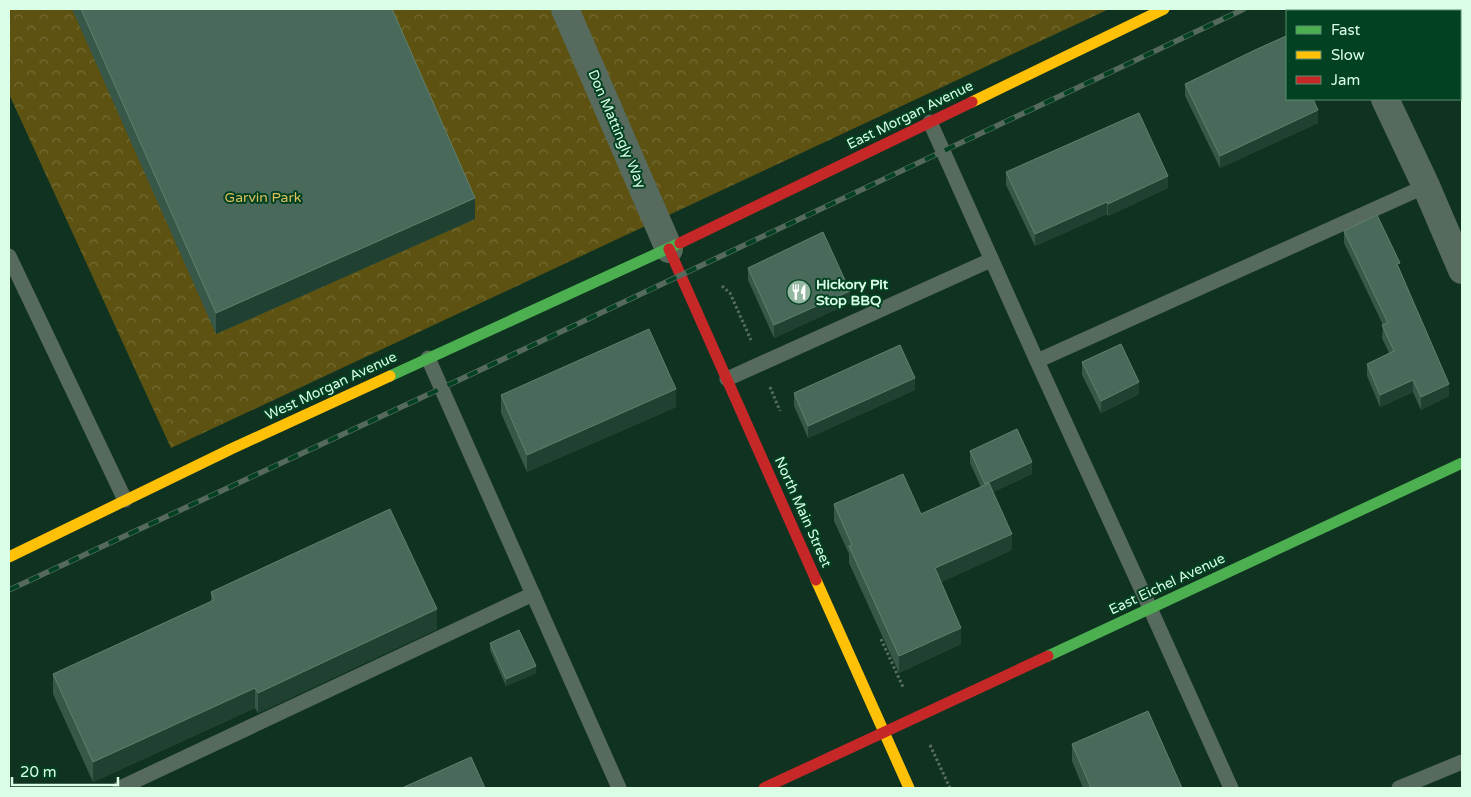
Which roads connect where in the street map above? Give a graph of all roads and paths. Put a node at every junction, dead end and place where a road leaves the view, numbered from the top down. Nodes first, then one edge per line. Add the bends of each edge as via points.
1 (564, 9) edge
2 (1164, 9) edge
3 (1385, 100) edge
4 (930, 122) junction
5 (1426, 186) junction
6 (669, 249) junction
7 (9, 256) edge
8 (991, 260) junction
9 (1462, 270) edge
10 (428, 358) junction
11 (1037, 362) junction
12 (727, 379) junction
13 (1462, 463) edge
14 (125, 500) junction
15 (9, 557) edge
16 (533, 594) junction
17 (1150, 608) junction
18 (884, 732) junction
19 (927, 741) dead end
20 (1462, 762) edge
21 (120, 788) edge
22 (619, 788) edge
23 (764, 788) edge
24 (909, 788) edge
25 (950, 788) edge
26 (1231, 788) edge
27 (1399, 788) edge

1 - 6 street, Don Mattingly Way
2 - 4 street, East Morgan Avenue
3 - 5 street
4 - 6 street, East Morgan Avenue
4 - 8 lane
5 - 9 street
5 - 11 lane
6 - 10 street, West Morgan Avenue
6 - 12 street, North Main Street
7 - 14 lane
8 - 11 lane
8 - 12 lane
10 - 14 street, West Morgan Avenue
10 - 16 lane
11 - 17 lane
12 - 18 street, North Main Street
13 - 17 street, East Eichel Avenue
14 - 15 street, West Morgan Avenue
16 - 21 lane
16 - 22 lane
17 - 18 street, East Eichel Avenue
17 - 26 lane
18 - 23 street, East Eichel Avenue
18 - 24 street, North Main Street
19 - 25 path
20 - 27 lane

